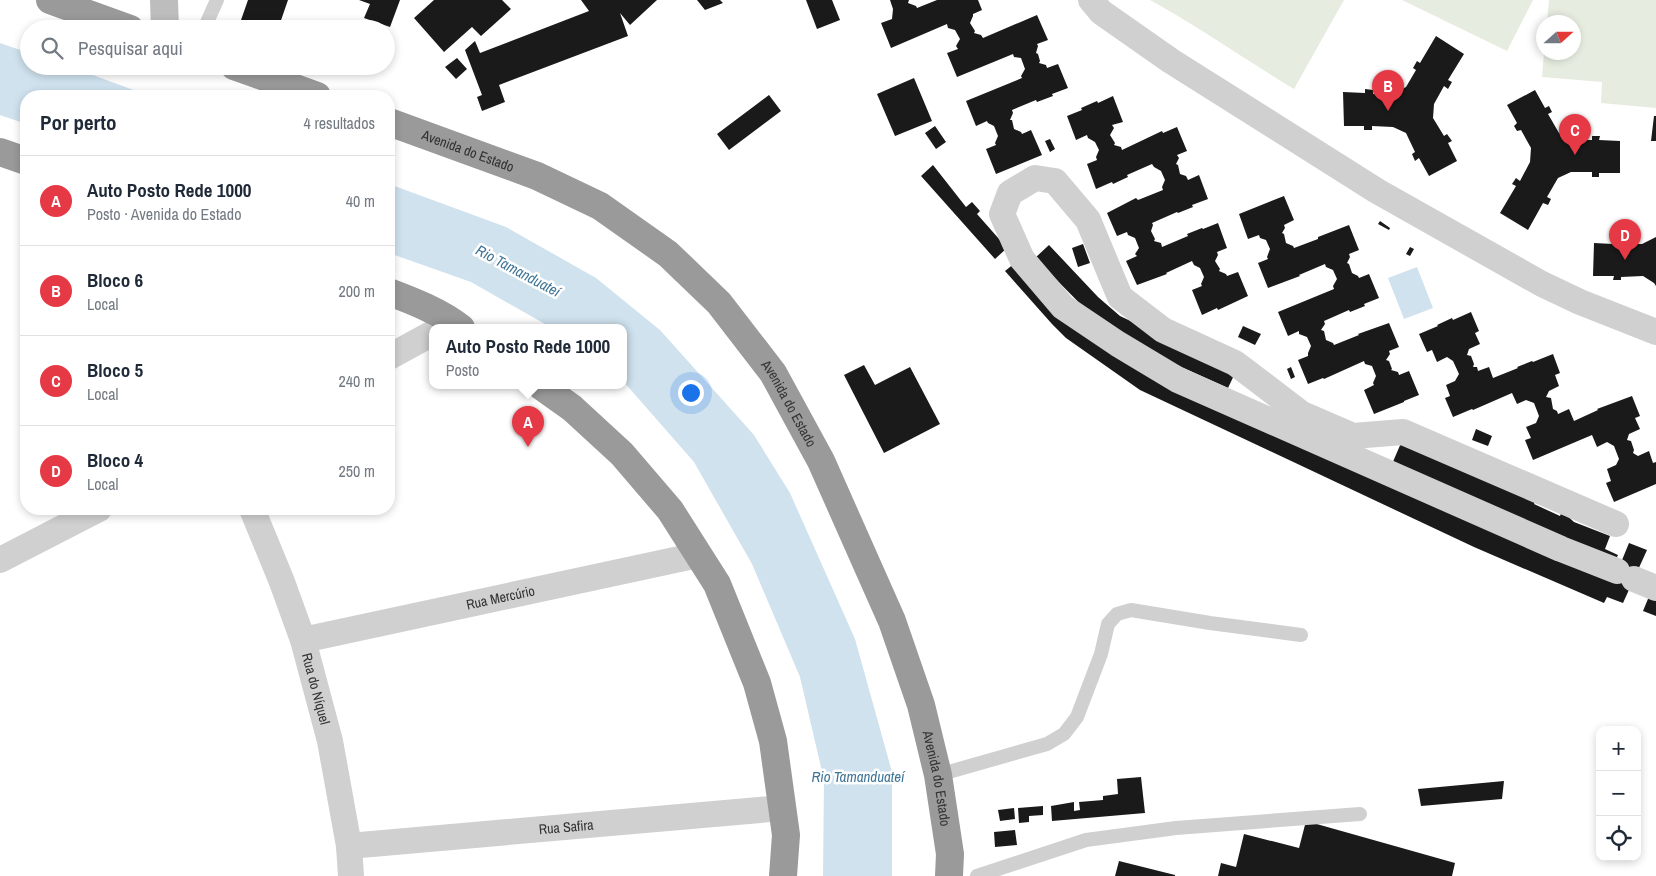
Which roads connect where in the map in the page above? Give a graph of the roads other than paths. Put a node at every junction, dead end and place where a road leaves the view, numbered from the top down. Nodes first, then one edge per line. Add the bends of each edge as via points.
1 (50, 0) edge
2 (164, 0) edge
3 (217, 0) edge
4 (1091, 0) edge
5 (105, 20) edge
6 (165, 20) edge
7 (208, 20) edge
8 (259, 75) edge
9 (300, 90) edge
10 (395, 124) edge
11 (0, 152) edge
12 (20, 159) edge
13 (395, 294) edge
14 (441, 324) edge
15 (1656, 332) edge
16 (429, 337) edge
17 (395, 354) edge
18 (545, 389) edge
19 (87, 515) edge
20 (254, 515) edge
21 (1616, 524) dead end
22 (698, 555) junction
23 (0, 560) edge
24 (1636, 579) edge
25 (1301, 635) dead end
26 (303, 640) junction
27 (938, 776) junction
28 (782, 808) junction
29 (1360, 814) dead end
30 (349, 846) junction
31 (351, 876) edge
32 (783, 876) edge
33 (950, 876) edge
34 (977, 876) edge

1 - 5 highway
2 - 6 street
3 - 7 lane
4 - 15 street via 1101,12 1171,60 1377,191 1542,284
8 - 9 highway
10 - 27 highway, Avenida do Estado via 537,176 600,206 668,254 719,303 772,373 821,461 892,621 920,705
11 - 12 highway
13 - 14 highway
16 - 17 street
18 - 22 highway via 572,408 622,454 670,510
19 - 23 street
20 - 26 street, Rua do Níquel
21 - 24 street via 1403,432 1353,436 1302,414 1235,363 1163,330 1120,297 1088,220 1055,181 1035,178 1010,194 1002,214 1022,259 1064,307 1118,344 1178,380
22 - 26 street, Rua Mercúrio
22 - 28 highway via 717,584 757,683 773,741
25 - 27 lane via 1131,610 1117,614 1108,624 1101,654 1077,717 1064,734 1047,744
26 - 30 street, Rua do Níquel via 330,741
27 - 33 highway, Avenida do Estado via 950,854
28 - 30 street, Rua Safira
28 - 32 highway via 786,835
29 - 34 lane via 1176,828 1086,840
30 - 31 street, Rua do Níquel

